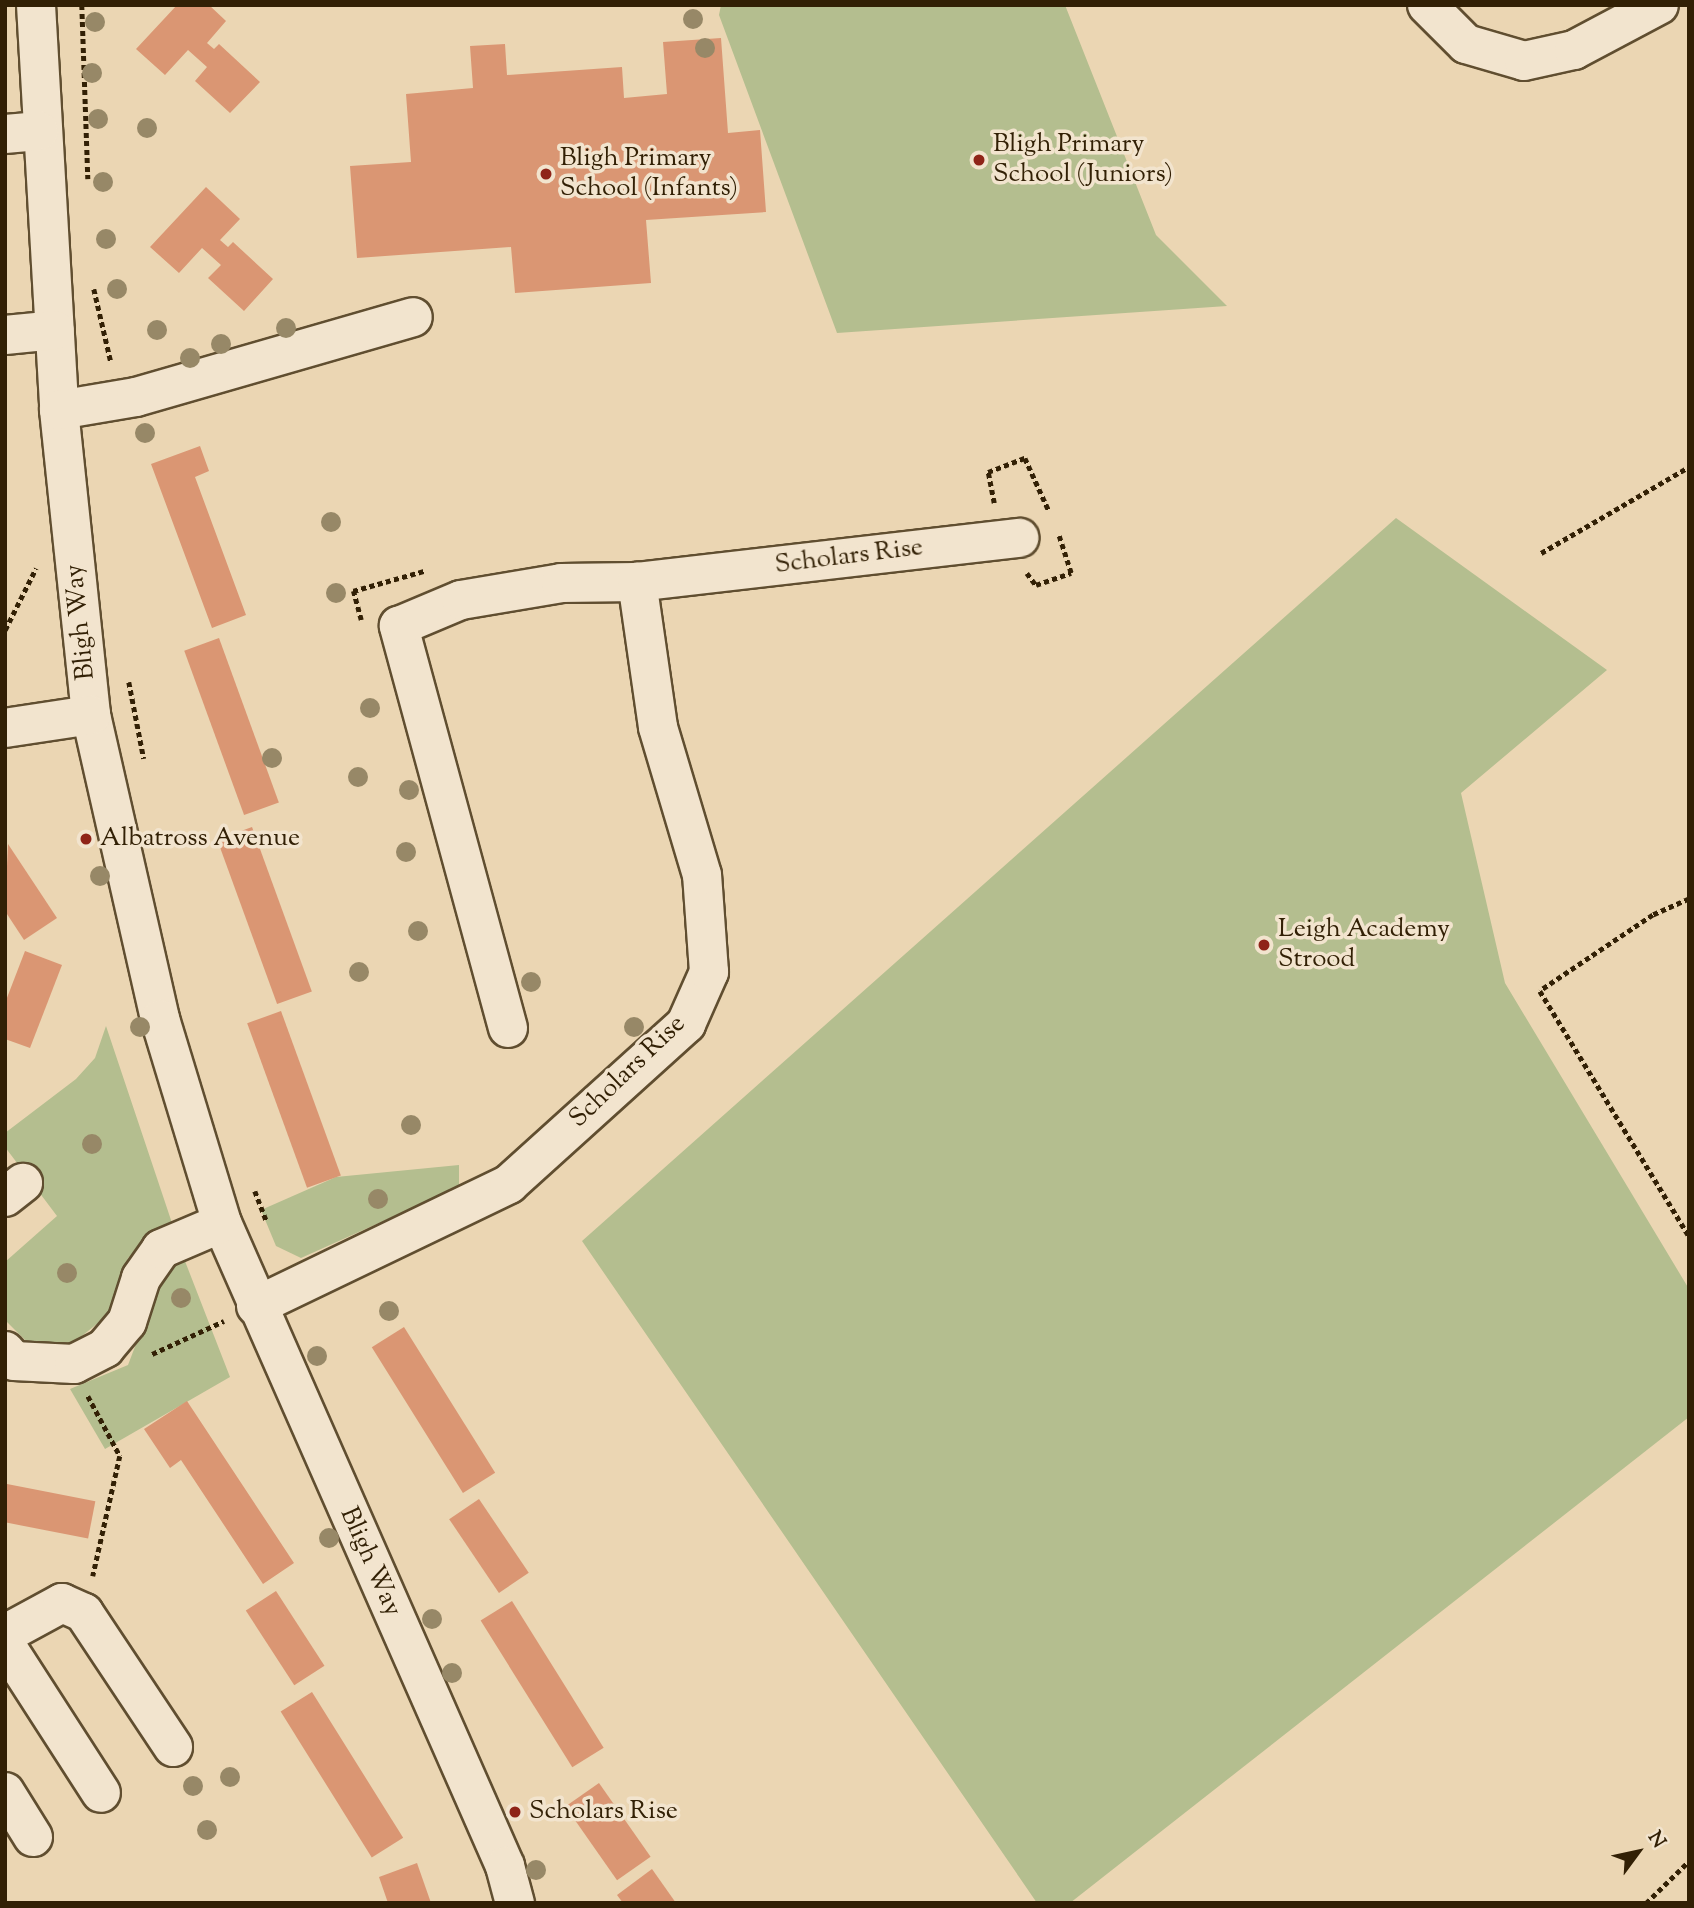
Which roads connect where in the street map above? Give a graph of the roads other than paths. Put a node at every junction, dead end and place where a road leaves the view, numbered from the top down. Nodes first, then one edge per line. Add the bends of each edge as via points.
1 (36, 5) edge
2 (1427, 5) edge
3 (1659, 5) edge
4 (22, 132) edge
5 (413, 317) dead end
6 (55, 330) junction
7 (5, 334) edge
8 (59, 410) junction
9 (1020, 551) road end
10 (637, 582) junction
11 (91, 715) junction
12 (5, 728) edge
13 (508, 1028) dead end
14 (222, 1223) junction
15 (240, 1313) junction
16 (5, 1351) edge
17 (5, 1634) edge
18 (5, 1644) edge
19 (173, 1747) dead end
20 (5, 1792) edge
21 (101, 1793) dead end
22 (33, 1837) dead end
23 (515, 1903) edge

1 - 4 street, Bligh Way
2 - 3 street via 1466,44 1524,61 1574,50
4 - 6 street, Bligh Way
5 - 8 street via 117,401
6 - 7 street
6 - 8 street, Bligh Way
8 - 11 street, Bligh Way
9 - 10 street, Scholars Rise
10 - 13 street, Scholars Rise via 561,583 461,600 382,627
10 - 15 street, Scholars Rise via 658,727 702,875 709,972 686,1024 509,1184
11 - 12 street
11 - 14 street, Bligh Way via 160,1019
14 - 15 street, Bligh Way
14 - 16 street via 161,1249 141,1278 127,1322 105,1348 74,1364 14,1361
15 - 23 street, Bligh Way via 505,1866
17 - 19 street via 62,1602 84,1613
18 - 21 street
20 - 22 street

